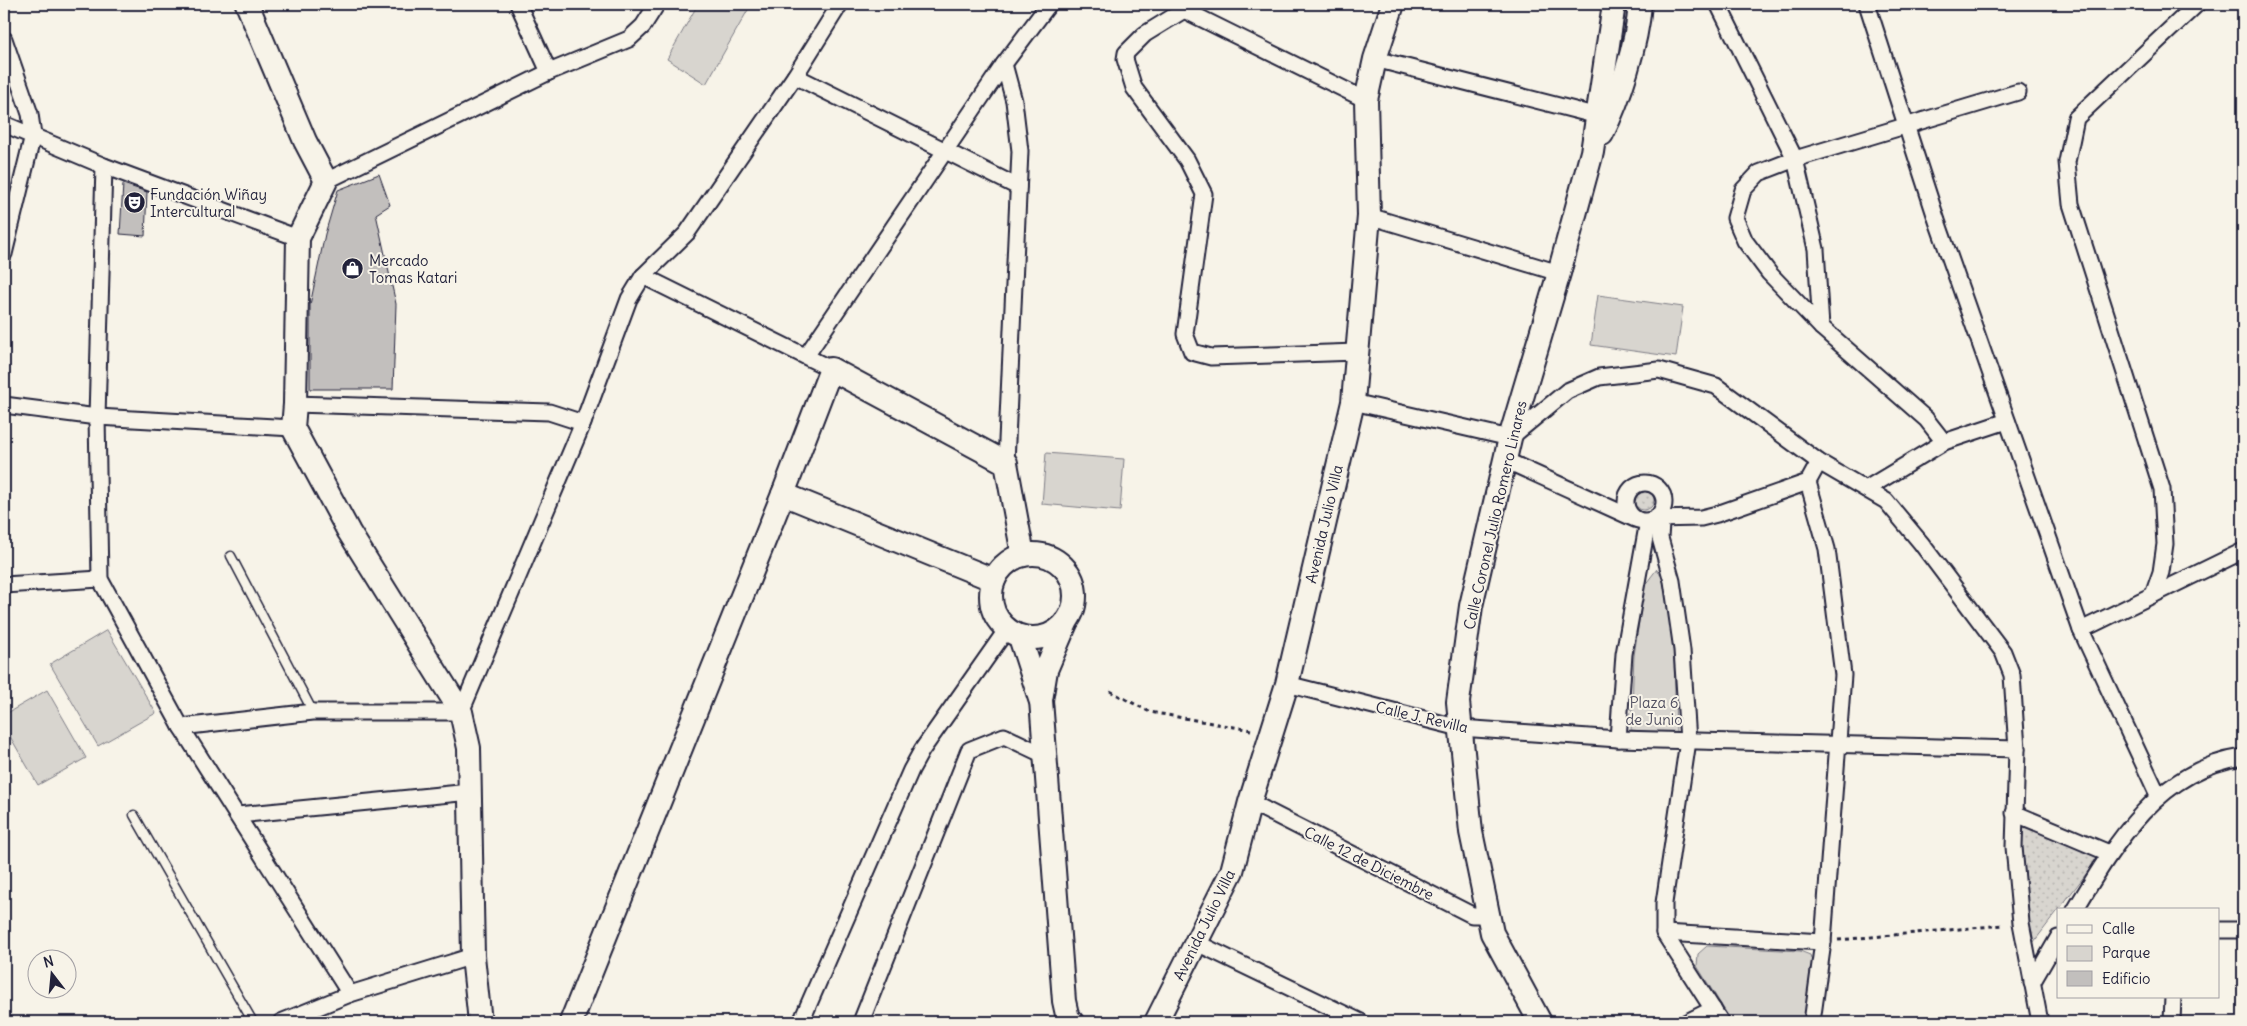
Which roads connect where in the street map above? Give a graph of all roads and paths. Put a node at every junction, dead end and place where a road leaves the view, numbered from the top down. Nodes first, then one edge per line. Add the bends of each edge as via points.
1 (247, 4) edge
2 (518, 4) edge
3 (657, 4) edge
4 (840, 4) edge
5 (1049, 4) edge
6 (1393, 4) edge
7 (1614, 4) edge
8 (1640, 4) edge
9 (1718, 4) edge
10 (1866, 4) edge
11 (2197, 4) edge
12 (1185, 7) edge
13 (4, 39) edge
14 (1375, 59) junction
15 (1004, 64) junction
16 (548, 72) junction
17 (794, 76) junction
18 (2018, 92) dead end
19 (1366, 100) junction
20 (1598, 116) junction
21 (4, 124) edge
22 (1906, 124) junction
23 (33, 135) junction
24 (945, 151) junction
25 (1592, 152) junction
26 (1795, 159) junction
27 (104, 166) junction
28 (326, 181) junction
29 (1018, 187) junction
30 (1369, 216) junction
31 (298, 238) junction
32 (4, 254) edge
33 (1559, 273) junction
34 (643, 276) junction
35 (1821, 327) junction
36 (1357, 352) junction
37 (806, 356) junction
38 (832, 369) junction
39 (1353, 402) junction
40 (296, 404) junction
41 (4, 405) edge
42 (98, 417) junction
43 (2007, 421) junction
44 (583, 423) junction
45 (293, 428) junction
46 (1944, 442) junction
47 (1508, 449) junction
48 (1819, 462) junction
49 (1006, 463) junction
50 (1808, 482) junction
51 (1866, 489) junction
52 (1628, 491) junction
53 (783, 494) junction
54 (1602, 504) junction
55 (1652, 518) junction
56 (2243, 551) edge
57 (1022, 555) junction
58 (231, 556) dead end
59 (100, 579) junction
60 (994, 580) junction
61 (4, 585) edge
62 (2154, 595) junction
63 (1066, 623) junction
64 (2081, 630) junction
65 (1013, 633) junction
66 (1287, 684) junction
67 (1110, 691) dead end
68 (1041, 700) junction
69 (313, 712) junction
70 (461, 712) junction
71 (181, 727) junction
72 (1460, 728) junction
73 (1271, 734) junction
74 (1618, 739) junction
75 (1688, 741) junction
76 (1838, 746) junction
77 (2017, 749) junction
78 (1044, 755) junction
79 (2243, 757) edge
80 (470, 792) junction
81 (2159, 797) junction
82 (1250, 802) junction
83 (2014, 813) junction
84 (134, 815) dead end
85 (238, 815) junction
86 (2109, 853) junction
87 (2076, 908) edge
88 (1488, 915) junction
89 (2021, 923) junction
90 (2220, 930) edge
91 (2243, 930) edge
92 (1664, 933) junction
93 (2057, 940) edge
94 (1823, 942) junction
95 (1197, 943) junction
96 (472, 956) junction
97 (2032, 983) junction
98 (350, 994) junction
99 (2173, 998) edge
100 (1717, 1016) edge
101 (253, 1022) edge
102 (281, 1022) edge
103 (480, 1022) edge
104 (571, 1022) edge
105 (801, 1022) edge
106 (861, 1022) edge
107 (1072, 1022) edge
108 (1156, 1022) edge
109 (1360, 1022) edge
110 (1540, 1022) edge
111 (1687, 1022) edge
112 (1812, 1022) edge
113 (2040, 1022) edge
114 (2172, 1022) edge

1 - 28 street
2 - 16 street
3 - 16 street via 643,26 629,38
4 - 17 street
5 - 15 street
6 - 14 street, Avenida Julio Villa
7 - 20 street, Calle Coronel Julio Romero Linares
8 - 25 street, Calle Coronel Julio Romero Linares via 1639,23 1615,108
9 - 26 street
10 - 22 street
11 - 62 street via 2076,118 2067,162 2071,204 2162,489 2165,544
12 - 19 street
12 - 36 street via 1145,34 1126,53 1125,59 1134,88 1187,160 1204,194 1185,334 1192,352 1211,357
13 - 23 street via 30,114
14 - 19 street, Avenida Julio Villa
14 - 20 street
15 - 24 street
15 - 29 street via 1014,102 1020,151
16 - 28 street
17 - 24 street
17 - 34 street via 687,233
18 - 22 street
19 - 30 street, Avenida Julio Villa
20 - 25 street, Calle Coronel Julio Romero Linares
21 - 23 street
22 - 26 street
22 - 43 street
23 - 27 street
23 - 32 street
24 - 29 street
24 - 37 street
25 - 33 street, Calle Coronel Julio Romero Linares
26 - 35 street via 1816,249
26 - 35 street via 1759,173 1743,190 1735,218 1745,241 1769,273
27 - 31 street
27 - 42 street
28 - 31 street
29 - 49 street
30 - 33 street
30 - 36 street, Avenida Julio Villa
31 - 40 street
33 - 47 street, Calle Coronel Julio Romero Linares
34 - 37 street
34 - 44 street via 629,299
35 - 46 street via 1926,419
36 - 39 street, Avenida Julio Villa
37 - 38 street
38 - 49 street
38 - 53 street
39 - 47 street
39 - 66 street, Avenida Julio Villa
40 - 44 street via 549,412
40 - 45 street
41 - 42 street
42 - 45 street
42 - 59 street
43 - 46 street
43 - 64 street
44 - 70 street
45 - 70 street via 349,532
46 - 51 street
47 - 48 street via 1567,391 1599,377 1659,370 1716,386
47 - 54 street
47 - 72 street, Calle Coronel Julio Romero Linares via 1471,606 1458,702
48 - 50 street
48 - 51 street
49 - 57 street
50 - 55 street via 1701,518
50 - 76 street via 1827,549 1843,675
51 - 77 street via 1886,502 1922,543 2004,652 2012,675
52 - 54 street
52 - 55 street via 1627,510
52 - 55 street via 1645,482 1657,487 1664,497
53 - 60 street
53 - 104 street
54 - 55 street
55 - 74 street via 1624,654
55 - 75 street via 1672,580 1682,650
56 - 62 street
57 - 60 street via 1001,568
57 - 63 street via 1048,556 1061,563 1070,575 1076,588 1076,603
58 - 69 lane
59 - 61 street
59 - 71 street
60 - 65 street via 991,605 997,618
62 - 64 street
63 - 65 street via 1049,636 1034,639
63 - 68 street via 1046,670
64 - 81 street
65 - 68 street
65 - 105 street via 922,750 911,770
66 - 72 street, Calle J. Revilla
66 - 73 street, Avenida Julio Villa
67 - 73 path via 1150,712
68 - 78 street
69 - 70 street
69 - 71 street
70 - 80 street via 469,748
71 - 85 street
72 - 74 street, Calle J. Revilla
72 - 88 street, Calle Coronel Julio Romero Linares via 1471,832
73 - 82 street, Avenida Julio Villa
74 - 75 street, Calle J. Revilla
75 - 76 street, Calle J. Revilla
75 - 92 street via 1664,903
76 - 77 street, Calle J. Revilla
76 - 94 street
77 - 83 street
78 - 106 street via 1004,736 969,750
78 - 107 street via 1064,1001 1068,1019
79 - 81 street via 2228,759 2183,779
80 - 85 street
80 - 96 street
81 - 86 street via 2145,808
82 - 88 street, Calle 12 de Diciembre via 1472,915
82 - 95 street, Avenida Julio Villa via 1232,871
83 - 86 street
83 - 89 street
84 - 101 lane
85 - 98 street
86 - 87 street
88 - 110 street, Calle Coronel Julio Romero Linares via 1492,933
89 - 94 path
89 - 97 street
90 - 91 street
92 - 94 street
92 - 100 street
93 - 97 street
94 - 112 street
95 - 108 street, Avenida Julio Villa
95 - 109 street
96 - 98 street
96 - 103 street
97 - 113 street
98 - 102 street
99 - 114 street
100 - 111 street

